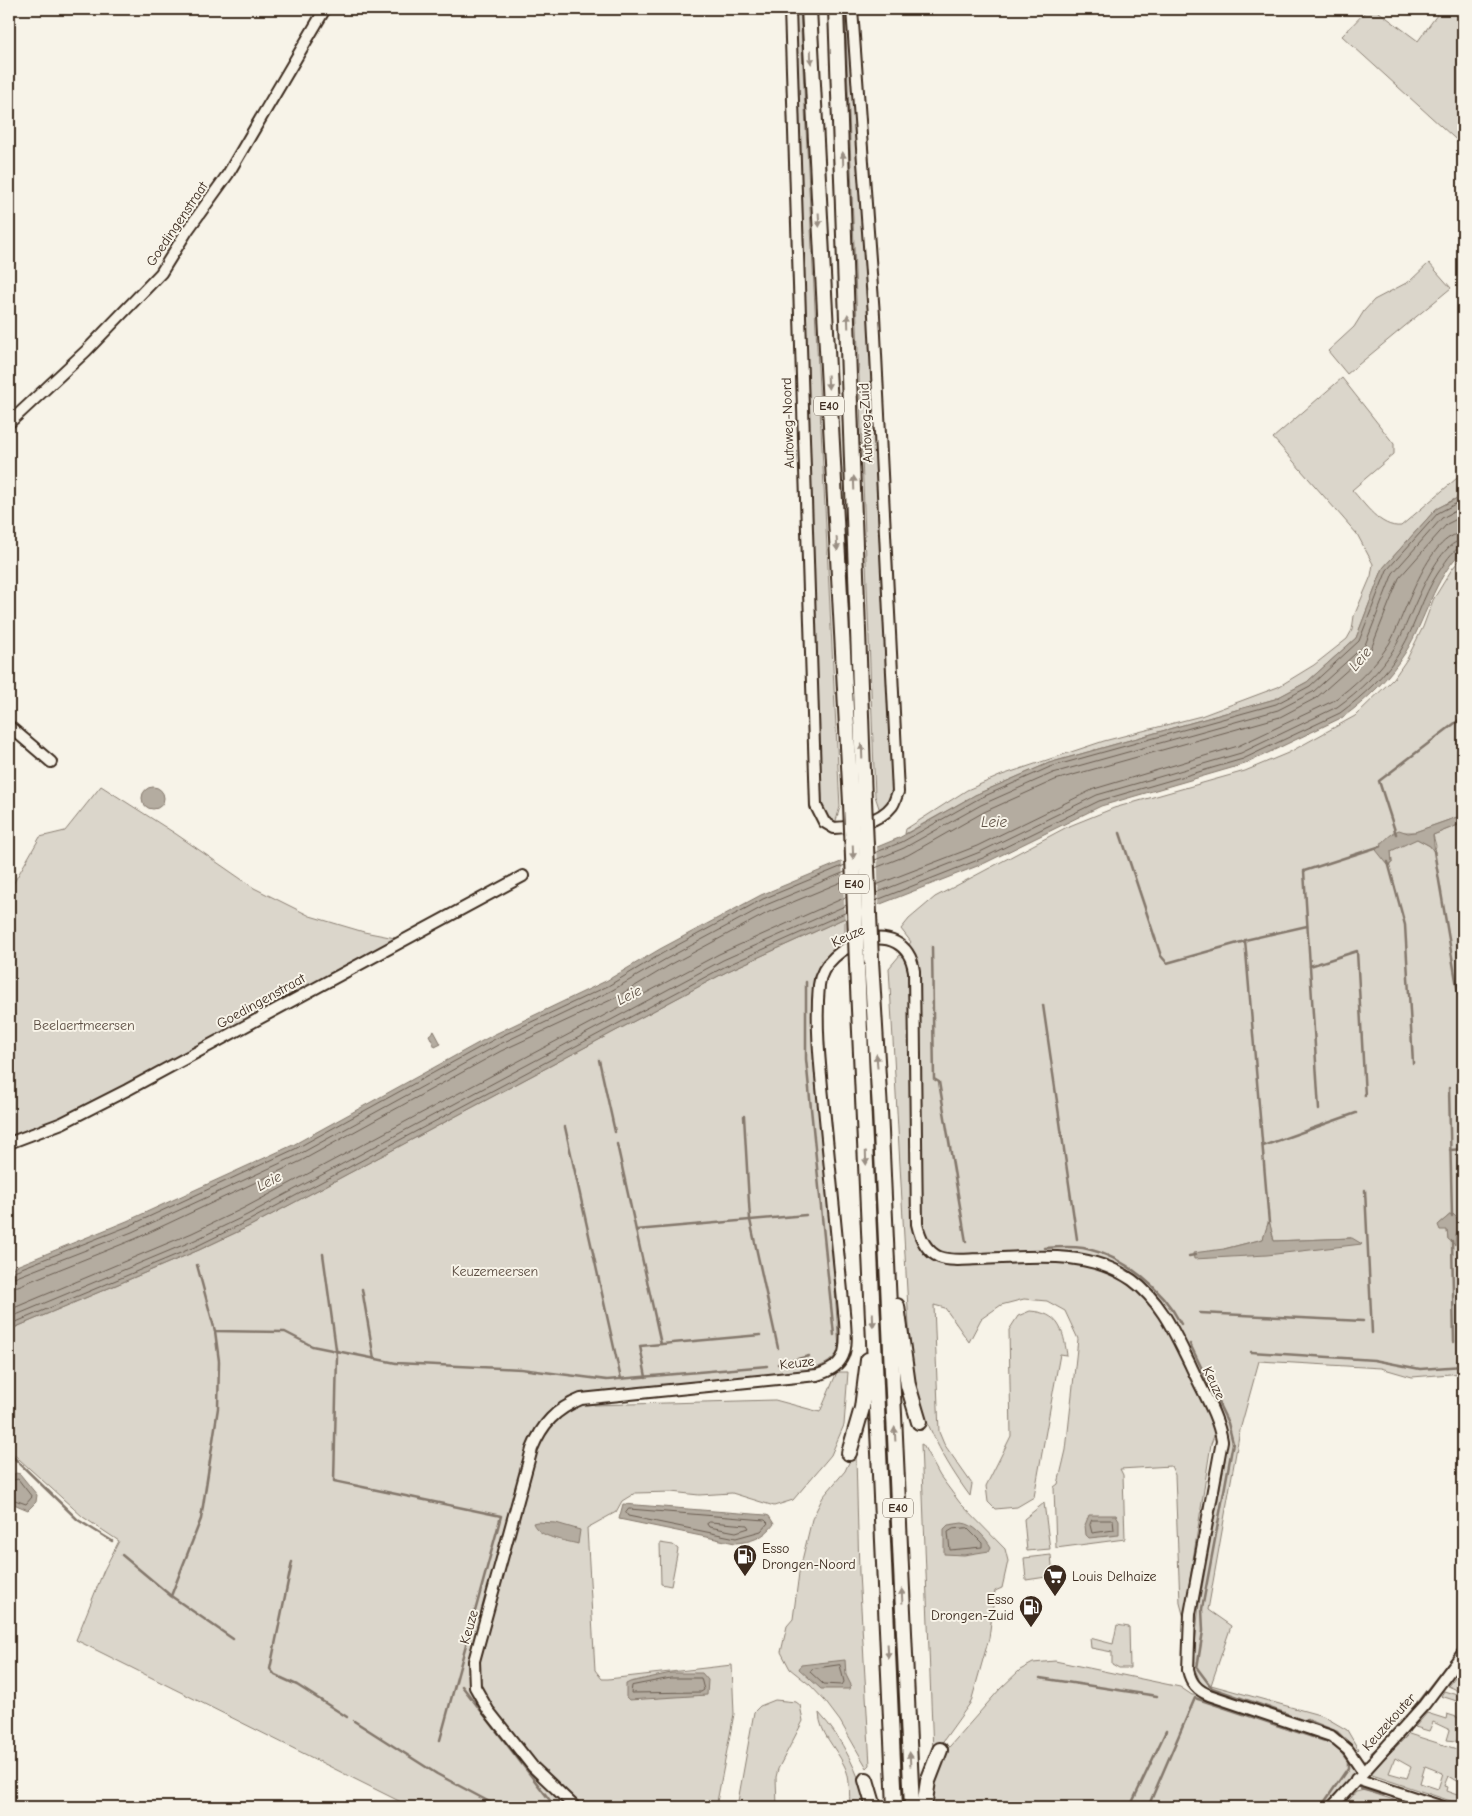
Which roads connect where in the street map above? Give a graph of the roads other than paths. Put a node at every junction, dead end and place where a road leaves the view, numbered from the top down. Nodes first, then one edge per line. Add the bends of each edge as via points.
1 (325, 9) edge
2 (790, 9) edge
3 (809, 9) edge
4 (836, 9) edge
5 (852, 9) edge
6 (9, 423) edge
7 (9, 726) edge
8 (51, 762) dead end
9 (858, 801) junction
10 (834, 828) joint
11 (523, 876) dead end
12 (9, 1143) edge
13 (884, 1208) junction
14 (874, 1340) junction
15 (919, 1422) dead end
16 (849, 1453) dead end
17 (1463, 1654) edge
18 (940, 1750) dead end
19 (1359, 1775) junction
20 (866, 1780) dead end
21 (575, 1807) edge
22 (874, 1807) edge
23 (895, 1807) edge
24 (912, 1807) edge
25 (924, 1807) edge
26 (1332, 1807) edge
27 (1443, 1807) edge

1 - 6 street, Goedingenstraat via 228,174 161,273 86,351
2 - 10 street, Autoweg-Noord via 816,806 824,822
3 -> 9 highway, E40
9 -> 4 highway, E40
5 - 10 street, Autoweg-Zuid via 875,334 898,792 892,806 882,815
7 - 8 street
13 -> 9 highway, E40, bridge via 871,960
9 -> 14 highway, E40, bridge via 857,965
11 - 12 street, Goedingenstraat via 127,1090 62,1123
13 - 15 highway via 908,1385
24 -> 13 highway, E40
14 - 16 highway via 862,1408
14 -> 23 highway, E40
17 - 19 street, Keuzekouter via 1424,1705
18 - 25 highway via 928,1781
19 - 21 street, Keuze via 1348,1750 1331,1736 1209,1695 1190,1678 1190,1614 1222,1441 1217,1422 1160,1308 1132,1280 1086,1259 1055,1256 949,1260 932,1252 919,1235 914,971 908,952 897,942 880,938 862,942 834,957 822,971 819,982 819,1052 845,1322 846,1342 841,1361 817,1375 581,1399 558,1410 546,1422 532,1449 472,1675 488,1710 539,1773
19 - 26 street, Keuzekouter
19 - 27 street
20 - 22 highway

